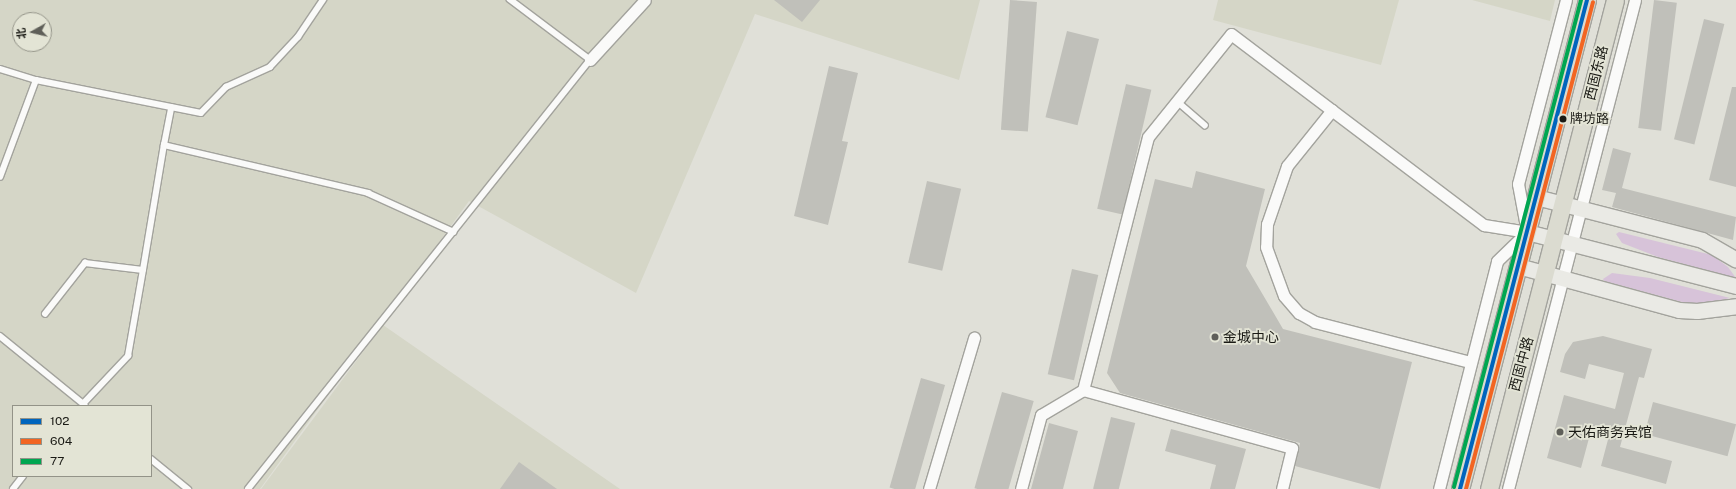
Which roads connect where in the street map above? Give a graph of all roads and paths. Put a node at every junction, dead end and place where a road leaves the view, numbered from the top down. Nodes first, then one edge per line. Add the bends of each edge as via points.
1 (323, 0) edge
2 (510, 0) edge
3 (645, 0) edge
4 (1566, 0) edge
5 (1587, 0) edge
6 (1615, 0) edge
7 (1634, 0) edge
8 (590, 60) junction
9 (0, 69) edge
10 (36, 80) junction
11 (1177, 101) junction
12 (171, 108) junction
13 (1332, 110) junction
14 (1205, 125) dead end
15 (164, 145) junction
16 (0, 177) edge
17 (1536, 197) junction
18 (1571, 206) junction
19 (454, 232) junction
20 (1527, 232) junction
21 (1554, 239) junction
22 (1572, 244) junction
23 (1736, 260) edge
24 (1518, 266) junction
25 (143, 270) junction
26 (1544, 275) junction
27 (1563, 280) junction
28 (1736, 286) edge
29 (1736, 306) edge
30 (45, 314) dead end
31 (0, 336) edge
32 (974, 338) dead end
33 (1470, 362) junction
34 (1083, 390) junction
35 (85, 405) edge
36 (152, 460) edge
37 (22, 477) edge
38 (13, 489) edge
39 (188, 489) edge
40 (248, 489) edge
41 (929, 489) edge
42 (1021, 489) edge
43 (1282, 489) edge
44 (1439, 489) edge
45 (1460, 489) edge
46 (1489, 489) edge
47 (1508, 489) edge

1 - 12 lane via 298,36 270,67 226,87 201,113
2 - 8 lane
3 - 8 street
4 - 20 street via 1518,184
5 - 17 main road, 西固东路
6 - 18 main road, 西固东路
7 - 18 street
8 - 19 lane via 477,198
9 - 10 lane
10 - 12 lane
10 - 16 lane
11 - 13 street via 1231,34
11 - 14 lane
11 - 34 street via 1148,137
12 - 15 lane
13 - 20 street via 1484,225
13 - 33 street via 1287,166 1267,224 1266,247 1284,296 1299,313 1315,322
15 - 19 lane via 368,193
15 - 25 lane
17 - 18 street
17 - 20 main road, 西固东路
18 - 21 main road, 西固东路
18 - 22 street
18 - 23 street via 1702,240
19 - 40 lane
20 - 21 street
20 - 24 main road, 西固中路
20 - 33 street via 1497,261
21 - 22 street
21 - 26 main road, 西固中路
22 - 27 street
22 - 28 street
24 - 26 street
24 - 45 main road, 西固中路
25 - 30 lane via 85,263
25 - 35 lane via 128,356
26 - 27 street
26 - 46 main road, 西固中路
27 - 29 street via 1679,310 1697,311
27 - 47 street
31 - 35 lane
32 - 41 street
33 - 44 street
34 - 42 street via 1041,415
34 - 43 street via 1292,448
36 - 39 lane
37 - 38 lane

